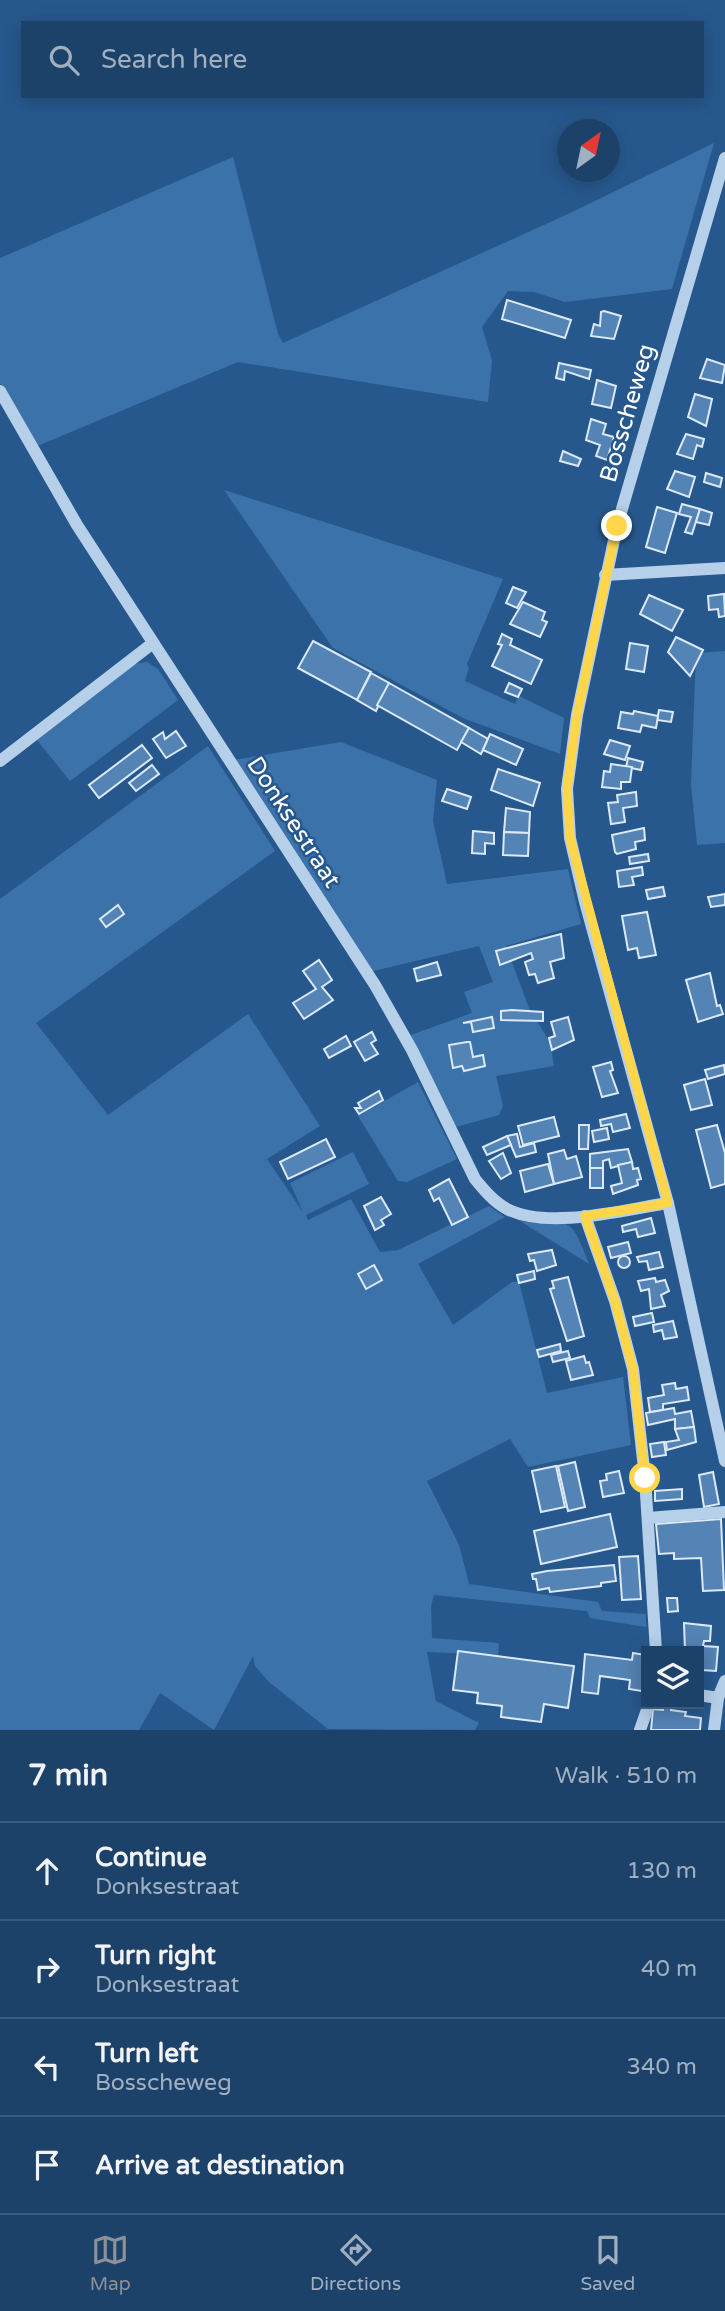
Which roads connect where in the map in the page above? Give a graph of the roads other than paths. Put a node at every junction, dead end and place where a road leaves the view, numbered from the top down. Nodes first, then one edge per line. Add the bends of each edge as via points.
1 (725, 158) edge
2 (0, 391) edge
3 (725, 568) edge
4 (605, 575) junction
5 (153, 643) junction
6 (0, 761) edge
7 (668, 1203) junction
8 (585, 1216) junction
9 (725, 1461) edge
10 (725, 1512) edge
11 (648, 1518) junction
12 (656, 1646) edge
13 (725, 1681) edge
14 (704, 1696) edge
15 (718, 1698) junction
16 (647, 1709) edge
17 (640, 1730) edge
18 (714, 1730) edge

1 - 4 street, Bosscheweg
2 - 5 street, Donksestraat via 77,525
3 - 4 street
4 - 7 street, Bosscheweg via 567,789 570,838
5 - 6 street
5 - 8 street, Donksestraat via 375,985 475,1179 491,1197 524,1215
7 - 8 street, Donksestraat
7 - 9 street, Bosscheweg
8 - 11 street via 633,1369
10 - 11 street
11 - 12 street
13 - 15 street
14 - 15 street
15 - 18 street
16 - 17 street

